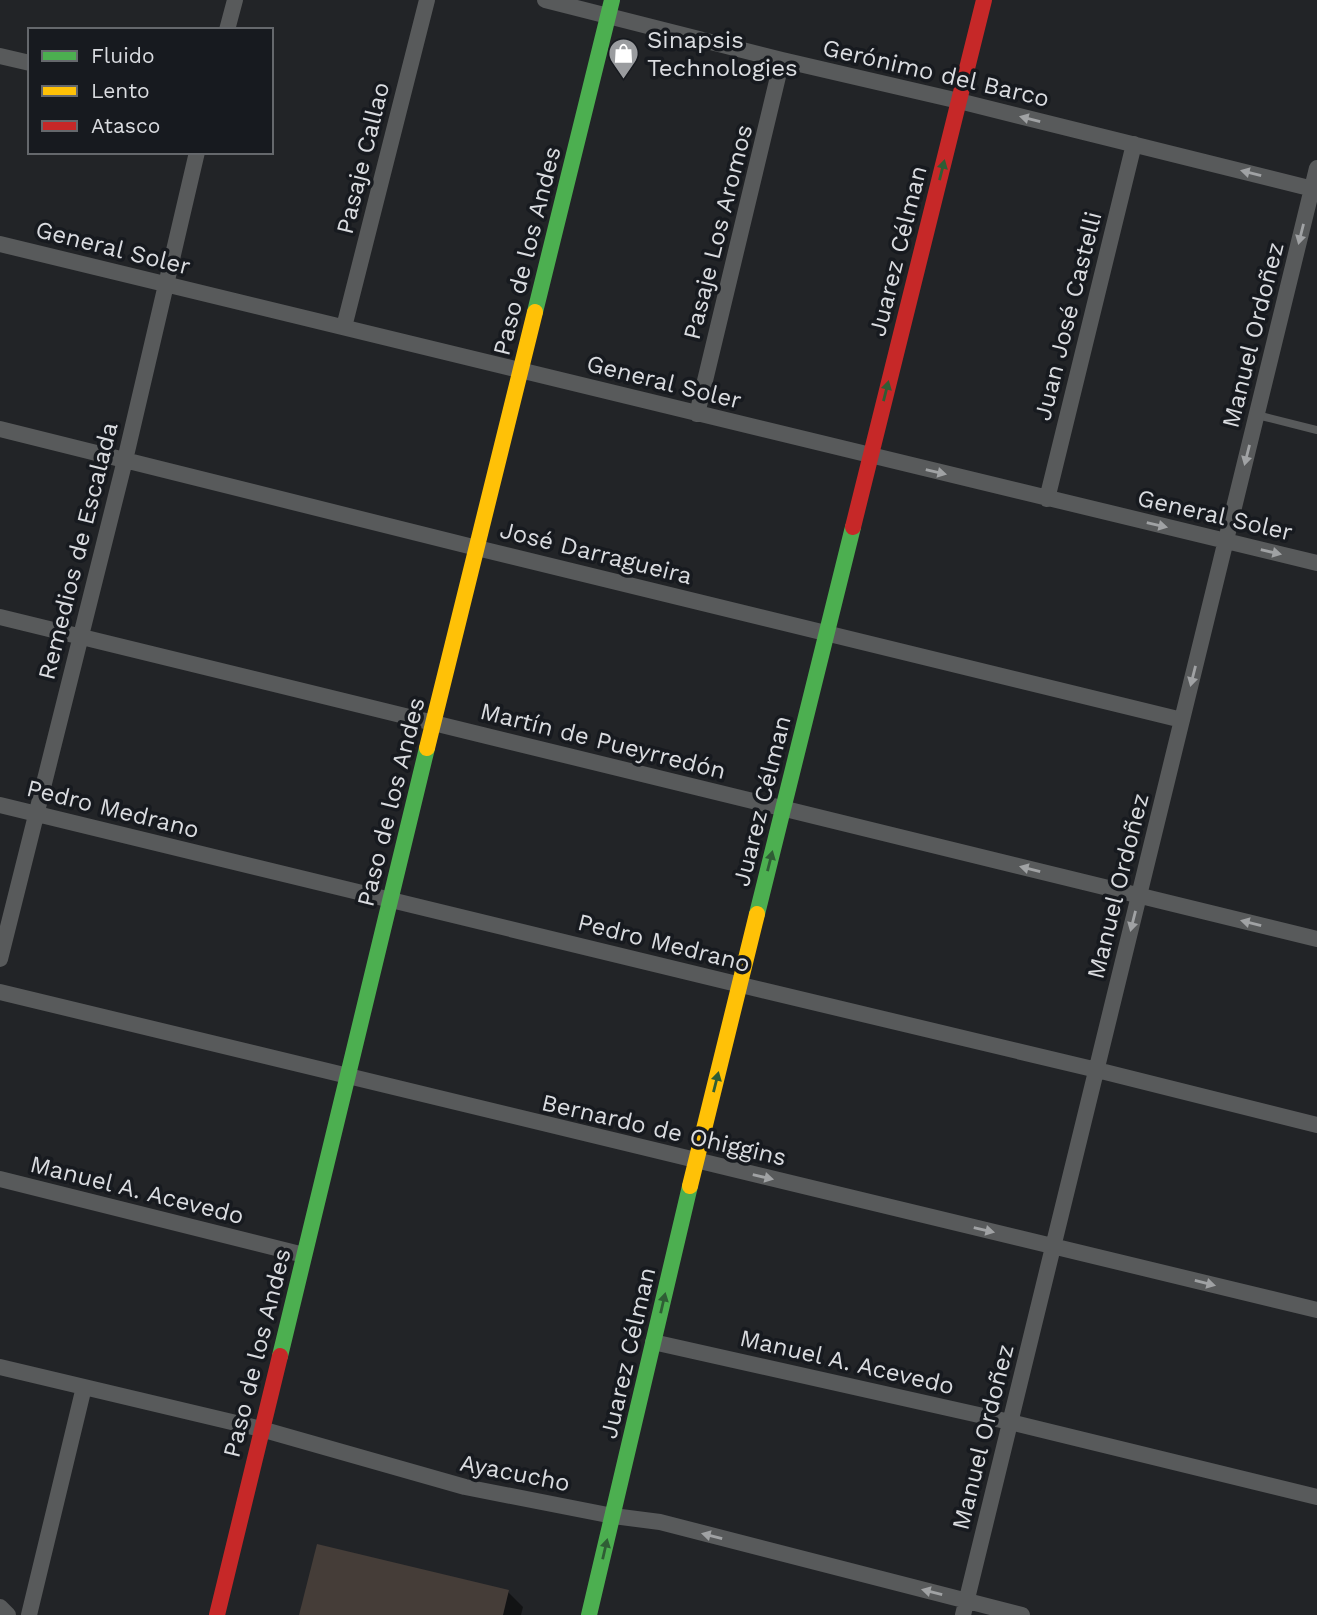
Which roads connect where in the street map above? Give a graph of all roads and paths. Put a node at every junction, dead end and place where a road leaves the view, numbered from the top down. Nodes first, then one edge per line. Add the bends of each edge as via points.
1 (235, 0) edge
2 (427, 0) edge
3 (545, 0) edge
4 (984, 0) edge
5 (610, 8) edge
6 (228, 28) edge
7 (0, 56) edge
8 (782, 60) junction
9 (28, 63) edge
10 (959, 101) junction
11 (1134, 144) junction
12 (197, 154) edge
13 (1317, 168) edge
14 (1315, 189) edge
15 (0, 244) edge
16 (167, 284) junction
17 (344, 327) junction
18 (521, 370) junction
19 (697, 414) junction
20 (1256, 415) junction
21 (0, 429) edge
22 (1317, 429) edge
23 (870, 457) junction
24 (125, 460) junction
25 (1047, 499) junction
26 (1226, 541) junction
27 (477, 548) junction
28 (1317, 563) edge
29 (0, 617) edge
30 (828, 633) junction
31 (81, 636) junction
32 (1182, 720) junction
33 (433, 722) junction
34 (0, 805) edge
35 (783, 809) junction
36 (36, 814) junction
37 (1139, 896) junction
38 (390, 900) junction
39 (1317, 939) edge
40 (0, 959) edge
41 (741, 985) junction
42 (0, 992) edge
43 (1097, 1070) junction
44 (348, 1078) junction
45 (1317, 1125) edge
46 (696, 1161) junction
47 (0, 1179) edge
48 (1053, 1246) junction
49 (304, 1255) junction
50 (1317, 1310) edge
51 (653, 1342) junction
52 (0, 1367) edge
53 (84, 1387) junction
54 (1010, 1422) junction
55 (261, 1429) junction
56 (1317, 1497) edge
57 (613, 1516) junction
58 (0, 1607) edge
59 (965, 1608) edge
60 (8, 1615) edge
61 (29, 1615) edge
62 (217, 1615) edge
63 (589, 1615) edge
64 (1022, 1615) edge

1 - 6 street
2 - 17 street, Pasaje Callao
3 - 5 street, Gerónimo del Barco
4 - 10 street, Juarez Célman
5 - 8 street, Gerónimo del Barco
5 - 18 street, Paso de los Andes
7 - 9 street
8 - 10 street, Gerónimo del Barco
8 - 19 street, Pasaje Los Aromos
11 -> 10 street, Gerónimo del Barco
23 -> 10 street, Juarez Célman
14 -> 11 street, Gerónimo del Barco
11 - 25 street, Juan José Castelli
12 - 16 street, Remedios de Escalada
13 - 14 street, Manuel Ordoñez
14 -> 20 street, Manuel Ordoñez
15 - 16 street, General Soler
16 - 17 street, General Soler
16 - 24 street, Remedios de Escalada
17 - 18 street, General Soler
18 - 19 street, General Soler
18 - 27 street, Paso de los Andes
19 - 23 street, General Soler
20 - 22 lane
20 -> 26 street, Manuel Ordoñez
21 - 24 street, José Darragueira
23 -> 25 street, General Soler
23 - 30 street, Juarez Célman
24 - 27 street, José Darragueira
24 - 31 street, Remedios de Escalada
25 -> 26 street, General Soler
26 -> 28 street, General Soler
26 -> 32 street, Manuel Ordoñez
27 - 30 street, José Darragueira
27 - 33 street, Paso de los Andes
29 - 31 street, Martín de Pueyrredón
30 - 32 street, José Darragueira
30 - 35 street, Juarez Célman
31 - 33 street, Martín de Pueyrredón
31 - 36 street, Remedios de Escalada
32 - 37 street, Manuel Ordoñez
33 - 35 street, Martín de Pueyrredón
33 - 38 street, Paso de los Andes
34 - 36 street, Pedro Medrano
37 -> 35 street, Martín de Pueyrredón
41 -> 35 street, Juarez Célman
36 - 38 street, Pedro Medrano
36 - 40 street, Remedios de Escalada
39 -> 37 street, Martín de Pueyrredón
37 -> 43 street, Manuel Ordoñez
38 - 41 street, Pedro Medrano
38 - 44 street, Paso de los Andes
41 - 43 street, Pedro Medrano
46 -> 41 street, Juarez Célman
42 - 44 street, Bernardo de Ohiggins
43 - 45 street, Pedro Medrano
43 - 48 street, Manuel Ordoñez
44 - 46 street, Bernardo de Ohiggins
44 - 49 street, Paso de los Andes
46 -> 48 street, Bernardo de Ohiggins
51 -> 46 street, Juarez Célman
47 - 49 street, Manuel A. Acevedo
48 -> 50 street, Bernardo de Ohiggins
48 - 54 street, Manuel Ordoñez
49 - 55 street, Paso de los Andes
51 - 54 street, Manuel A. Acevedo
51 - 57 street, Juarez Célman
52 - 53 street, Ayacucho
53 - 55 street, Ayacucho
53 - 61 street
54 - 56 street, Manuel A. Acevedo
54 - 59 street, Manuel Ordoñez
55 - 57 street, Ayacucho via 465,1488
55 - 62 street, Paso de los Andes
59 -> 57 street, Ayacucho via 660,1522
63 -> 57 street, Juarez Célman
58 - 60 street
59 - 64 street, Ayacucho

